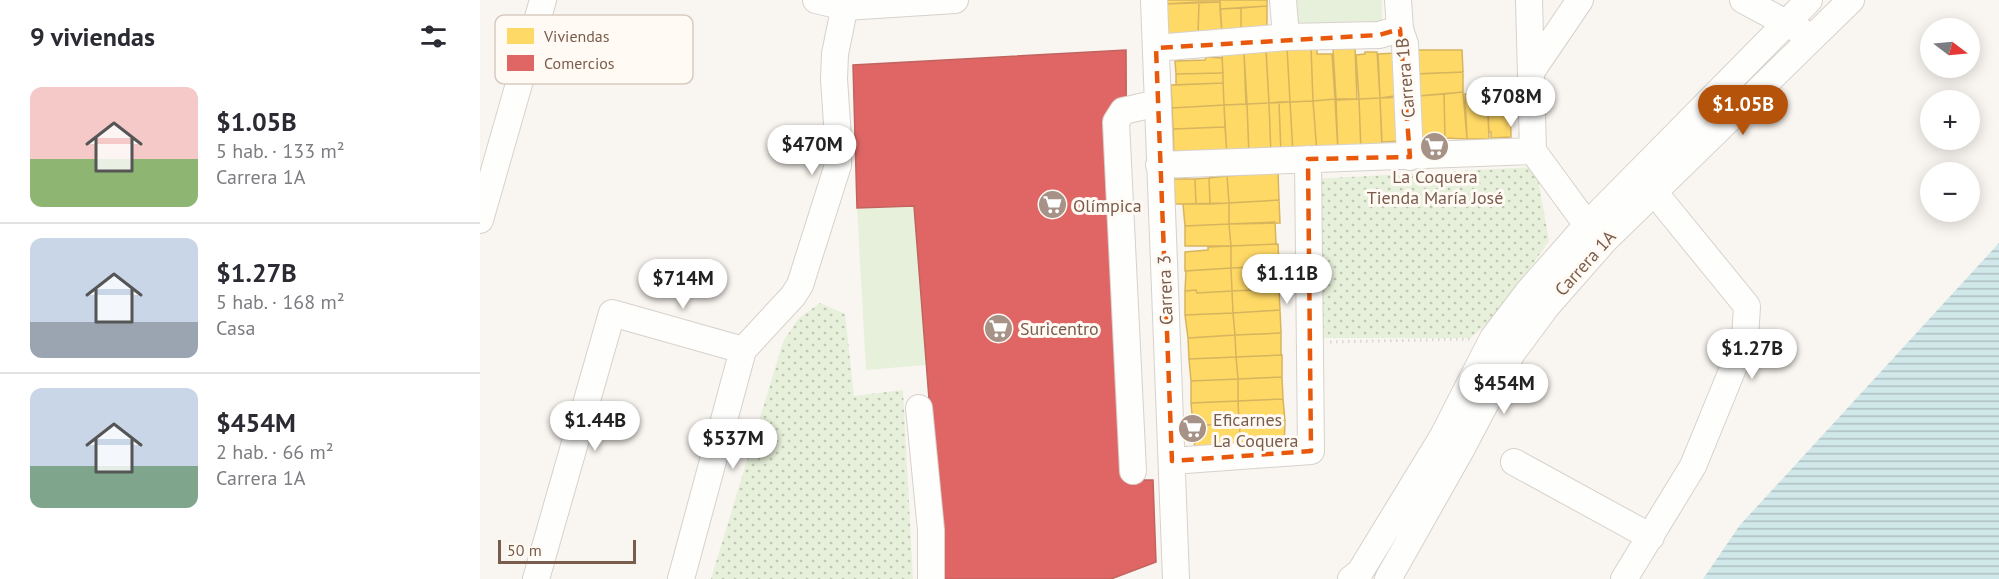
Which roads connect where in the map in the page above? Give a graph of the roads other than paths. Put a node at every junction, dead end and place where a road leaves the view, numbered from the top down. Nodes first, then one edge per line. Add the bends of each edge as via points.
1 (543, 0) edge
2 (816, 0) edge
3 (955, 0) edge
4 (1154, 0) edge
5 (1283, 0) edge
6 (1398, 0) edge
7 (1528, 0) edge
8 (1580, 0) edge
9 (1809, 0) edge
10 (1851, 0) edge
11 (845, 3) edge
12 (1753, 3) edge
13 (539, 15) edge
14 (1787, 23) junction
15 (1400, 28) junction
16 (1286, 37) junction
17 (1813, 39) junction
18 (1156, 48) junction
19 (1531, 72) junction
20 (518, 84) edge
21 (1158, 103) junction
22 (1533, 151) junction
23 (1410, 157) junction
24 (1308, 159) junction
25 (1160, 165) junction
26 (1654, 192) junction
27 (481, 212) edge
28 (1587, 225) junction
29 (1167, 346) junction
30 (1127, 347) junction
31 (743, 350) junction
32 (919, 408) dead end
33 (1172, 461) junction
34 (1514, 462) dead end
35 (1133, 471) dead end
36 (1651, 537) junction
37 (536, 579) edge
38 (681, 579) edge
39 (931, 579) edge
40 (1176, 579) edge
41 (1351, 579) edge
42 (1388, 579) edge
43 (1624, 579) edge

1 - 13 street
2 - 11 street
3 - 11 street
4 - 18 street, Carrera 3
5 - 16 street
6 - 15 street, Carrera 1B
7 - 19 street
8 - 19 street
9 - 14 street, Carrera 1A
10 - 17 street, Carrera 1A
11 - 31 street via 835,54 838,165 800,285
12 - 14 street
14 - 17 street
14 - 28 street, Carrera 1A
15 - 16 street via 1379,35
15 - 23 street, Carrera 1B via 1405,44
16 - 18 street
17 - 26 street, Carrera 1A
18 - 21 street, Carrera 3
19 - 22 street
20 - 27 street
21 - 25 street, Carrera 3
21 - 30 street via 1123,111 1116,122
22 - 23 street
22 - 28 street, Carrera 1A
23 - 24 street
24 - 25 street
24 - 33 street via 1311,451
25 - 29 street, Carrera 3
26 - 36 street via 1747,306 1745,339 1693,466
26 - 42 street, Carrera 1A via 1604,241 1512,353
28 - 41 street, Carrera 1A via 1493,338 1443,436 1360,572
29 - 30 street
29 - 33 street, Carrera 3
30 - 35 street
31 - 37 street via 612,313
31 - 38 street
32 - 39 street via 931,530
33 - 40 street, Carrera 3
34 - 36 street
36 - 43 street

